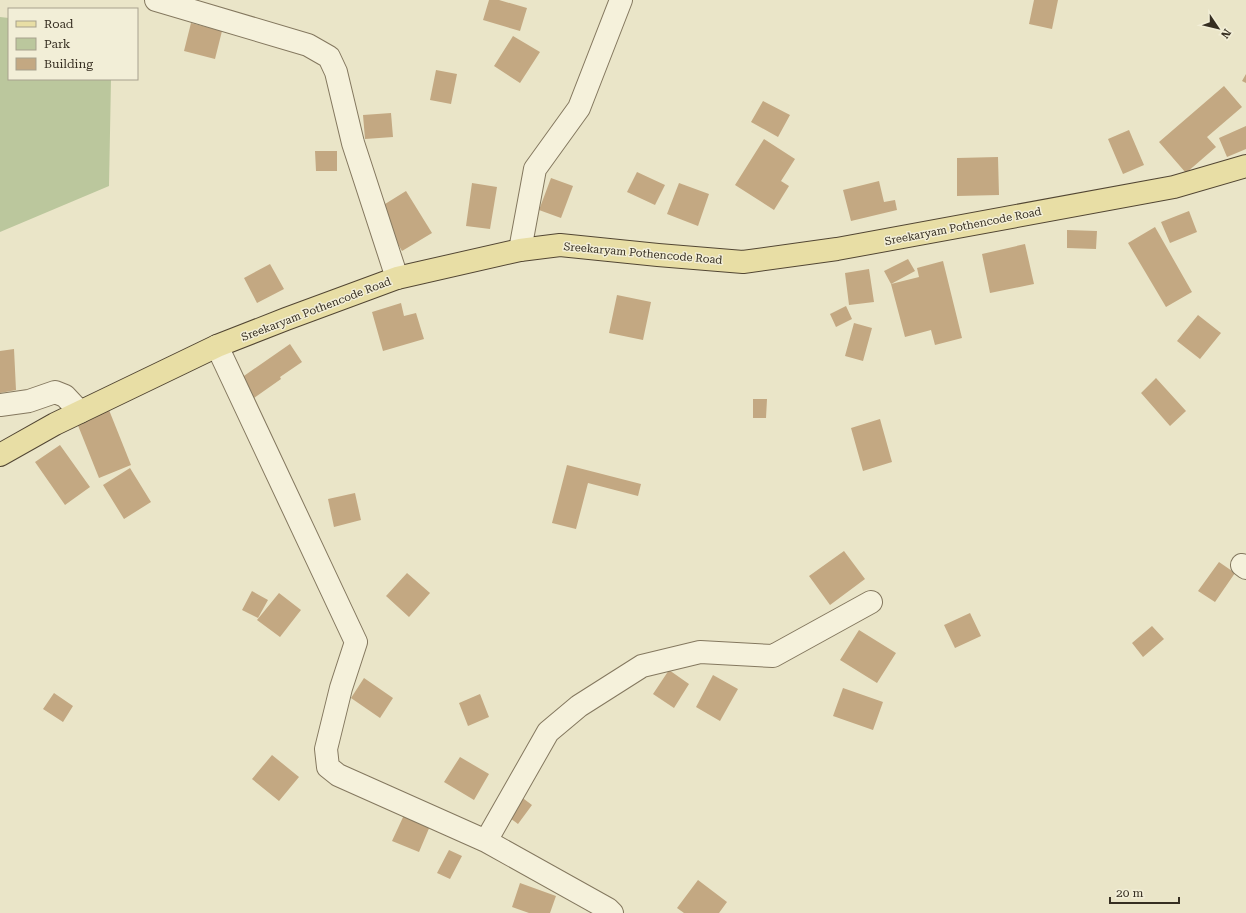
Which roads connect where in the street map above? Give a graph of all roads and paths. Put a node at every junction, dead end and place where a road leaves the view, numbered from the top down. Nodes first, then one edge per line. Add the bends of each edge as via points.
1 (156, 0) edge
2 (621, 0) edge
3 (1246, 166) edge
4 (520, 250) junction
5 (397, 278) junction
6 (217, 346) junction
7 (0, 405) edge
8 (80, 412) junction
9 (0, 455) edge
10 (871, 602) dead end
11 (486, 842) junction
12 (612, 913) edge

1 - 5 street via 308,46 329,57 336,72 353,143
2 - 4 street via 579,108 535,169
3 - 4 main road, Sreekaryam Pothencode Road via 1174,187 837,249 743,262 560,245
4 - 5 main road, Sreekaryam Pothencode Road
5 - 6 main road, Sreekaryam Pothencode Road
6 - 8 main road, Sreekaryam Pothencode Road
6 - 11 street via 356,642 340,688 326,749 328,767 338,775
7 - 8 street via 29,401 55,392 65,396
8 - 9 main road, Sreekaryam Pothencode Road
10 - 11 street via 773,656 700,652 642,666 579,706 548,732
11 - 12 street

